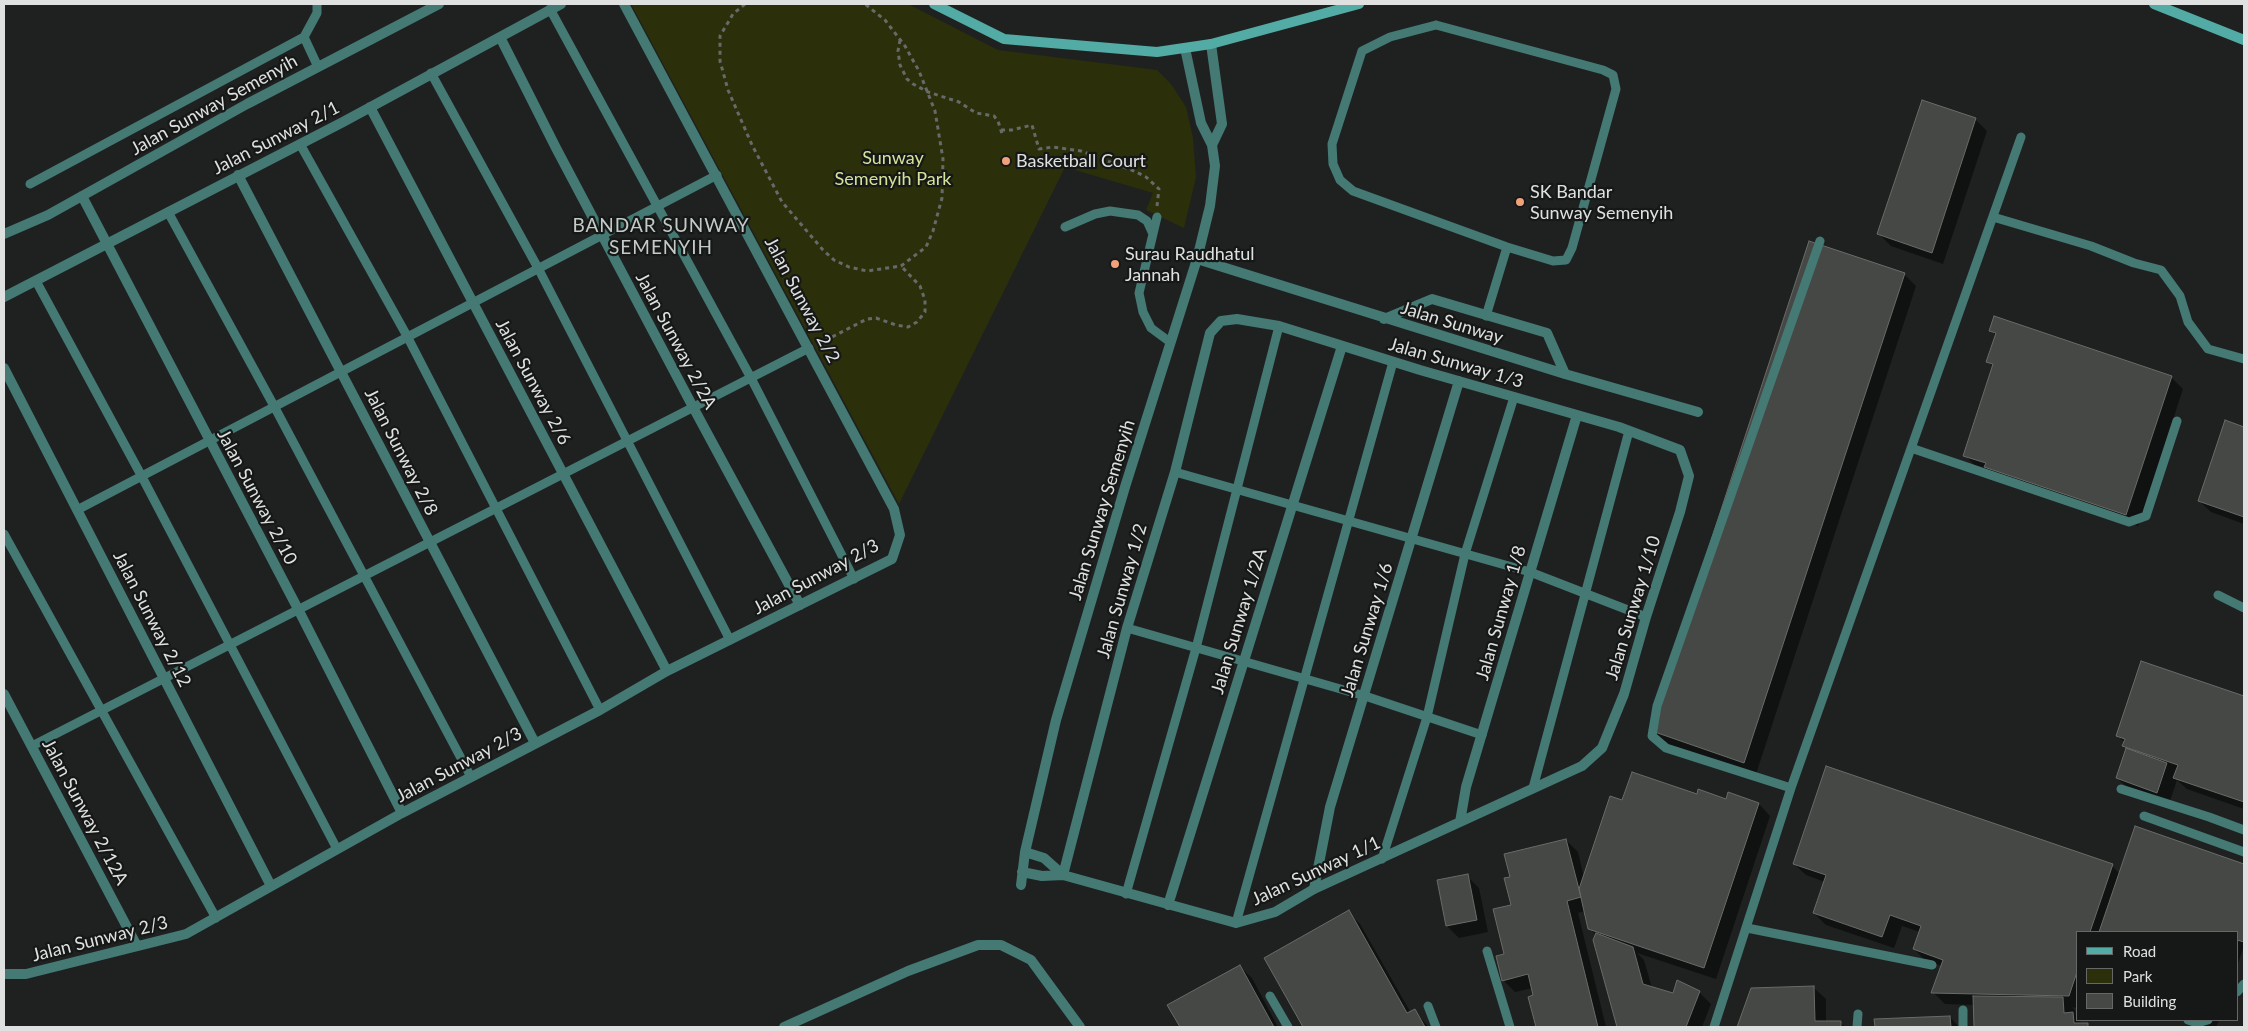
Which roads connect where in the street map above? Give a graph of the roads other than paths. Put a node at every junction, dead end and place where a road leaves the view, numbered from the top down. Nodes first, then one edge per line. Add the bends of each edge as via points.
1 (318, 4) edge
2 (439, 4) edge
3 (561, 4) edge
4 (624, 4) edge
5 (934, 4) edge
6 (1359, 4) edge
7 (2154, 4) edge
8 (550, 9) junction
9 (304, 37) junction
10 (500, 37) junction
11 (2244, 40) edge
12 (1210, 44) junction
13 (1185, 48) junction
14 (318, 67) junction
15 (431, 72) junction
16 (370, 107) junction
17 (2021, 136) dead end
18 (300, 144) junction
19 (1212, 145) junction
20 (238, 175) junction
21 (717, 175) junction
22 (30, 184) dead end
23 (82, 196) junction
24 (656, 206) junction
25 (168, 212) junction
26 (1993, 216) junction
27 (1157, 217) road end
28 (1065, 227) dead end
29 (1152, 232) junction
30 (4, 234) edge
31 (602, 235) junction
32 (1820, 241) dead end
33 (106, 244) junction
34 (1507, 247) junction
35 (1197, 259) junction
36 (538, 268) junction
37 (36, 281) junction
38 (4, 297) edge
39 (472, 302) junction
40 (1486, 316) junction
41 (1384, 319) junction
42 (1221, 321) joint
43 (1279, 326) junction
44 (407, 336) junction
45 (1170, 342) junction
46 (1342, 346) junction
47 (809, 348) junction
48 (2244, 359) edge
49 (1393, 362) junction
50 (4, 368) edge
51 (341, 371) junction
52 (1565, 374) junction
53 (751, 378) junction
54 (1460, 381) junction
55 (1514, 397) junction
56 (274, 406) junction
57 (693, 407) junction
58 (1698, 412) dead end
59 (1576, 414) junction
60 (2177, 421) dead end
61 (1629, 431) junction
62 (208, 440) junction
63 (627, 441) junction
64 (1911, 448) junction
65 (1680, 450) joint
66 (1175, 472) junction
67 (562, 474) junction
68 (142, 475) junction
69 (1237, 490) junction
70 (1292, 505) junction
71 (495, 508) junction
72 (77, 510) junction
73 (1349, 522) junction
74 (4, 534) edge
75 (900, 535) joint
76 (1412, 539) junction
77 (429, 542) junction
78 (1465, 554) junction
79 (1530, 572) junction
80 (364, 575) junction
81 (854, 579) junction
82 (1585, 594) junction
83 (2218, 595) dead end
84 (800, 605) junction
85 (298, 608) junction
86 (2244, 608) edge
87 (1646, 617) junction
88 (1127, 628) junction
89 (730, 640) junction
90 (229, 643) junction
91 (1196, 648) junction
92 (1244, 661) junction
93 (667, 672) junction
94 (164, 677) junction
95 (1305, 679) junction
96 (4, 694) edge
97 (1365, 696) junction
98 (101, 709) junction
99 (600, 710) junction
100 (1427, 717) junction
101 (1482, 735) junction
102 (535, 743) junction
103 (32, 746) junction
104 (1582, 766) joint
105 (471, 777) junction
106 (1533, 788) junction
107 (1791, 788) junction
108 (2121, 789) dead end
109 (402, 813) junction
110 (2144, 816) dead end
111 (1460, 822) junction
112 (2244, 830) edge
113 (337, 849) junction
114 (1025, 852) junction
115 (2244, 852) edge
116 (1382, 859) junction
117 (1022, 872) junction
118 (1062, 875) junction
119 (1021, 885) dead end
120 (271, 886) junction
121 (1314, 890) junction
122 (1126, 894) junction
123 (1168, 905) junction
124 (216, 918) junction
125 (1236, 923) junction
126 (1747, 928) junction
127 (137, 946) junction
128 (1487, 951) dead end
129 (1932, 965) dead end
130 (5, 975) edge
131 (1270, 996) dead end
132 (1428, 1006) dead end
133 (1963, 1010) dead end
134 (1858, 1014) dead end
135 (2191, 1021) edge
136 (2204, 1021) edge
137 (784, 1027) edge
138 (1080, 1027) edge
139 (1288, 1027) edge
140 (1436, 1027) edge
141 (1510, 1027) edge
142 (1714, 1027) edge
143 (1857, 1027) edge
144 (1963, 1027) edge

1 - 9 lane via 317,13
2 - 14 street, Jalan Sunway Semenyih
3 - 8 street, Jalan Sunway 2/1
4 - 21 street, Jalan Sunway 2/2
5 - 13 street via 1004,39 1157,52
6 - 12 street
7 - 11 street
8 - 10 street, Jalan Sunway 2/1
8 - 24 lane
9 - 14 lane
9 - 22 lane
10 - 15 street, Jalan Sunway 2/1
10 - 31 street, Jalan Sunway 2/2A
12 - 13 street
12 - 19 street, Jalan Sunway Semenyih via 1222,124
13 - 19 street, Jalan Sunway Semenyih via 1201,123
14 - 23 street, Jalan Sunway Semenyih
15 - 16 street, Jalan Sunway 2/1
15 - 36 lane
16 - 18 street, Jalan Sunway 2/1
16 - 39 street, Jalan Sunway 2/6
17 - 26 lane
18 - 20 street, Jalan Sunway 2/1
18 - 44 lane
19 - 35 street, Jalan Sunway Semenyih via 1215,166 1210,206
20 - 25 street, Jalan Sunway 2/1
20 - 51 street, Jalan Sunway 2/8
21 - 24 lane
21 - 47 street, Jalan Sunway 2/2
23 - 30 street, Jalan Sunway Semenyih
23 - 33 street, Jalan Sunway 2/10
24 - 31 lane
24 - 53 lane
25 - 33 street, Jalan Sunway 2/1
25 - 56 lane
26 - 48 lane via 2161,270 2180,296 2188,322 2208,349
26 - 64 lane
27 - 29 lane
28 - 29 lane via 1110,211 1138,215
29 - 45 lane via 1139,293 1151,328
31 - 36 lane
31 - 57 street, Jalan Sunway 2/2A
32 - 107 lane via 1658,706 1652,736 1666,748
33 - 37 street, Jalan Sunway 2/1
33 - 62 street, Jalan Sunway 2/10
34 - 34 lane via 1353,191 1340,180 1333,164 1332,144 1362,51 1390,37 1436,25 1613,75 1616,89 1566,260 1553,261
34 - 40 lane
35 - 41 street, Jalan Sunway
35 - 45 street, Jalan Sunway Semenyih
36 - 39 lane
36 - 63 lane
37 - 38 street, Jalan Sunway 2/1
37 - 68 lane
39 - 44 lane
39 - 67 street, Jalan Sunway 2/6
40 - 41 street via 1432,299
40 - 52 street via 1547,333
41 - 52 street, Jalan Sunway
42 - 43 street, Jalan Sunway 1/3 via 1237,319
42 - 66 street, Jalan Sunway 1/2 via 1210,333
43 - 46 street, Jalan Sunway 1/3
43 - 69 lane
44 - 51 lane
44 - 71 lane
45 - 114 street, Jalan Sunway Semenyih via 1056,720
46 - 49 street, Jalan Sunway 1/3
46 - 70 street, Jalan Sunway 1/2A
47 - 53 lane
47 - 75 street, Jalan Sunway 2/2 via 894,509
49 - 54 street, Jalan Sunway 1/3
49 - 73 lane
50 - 72 street, Jalan Sunway 2/12
51 - 56 lane
51 - 77 street, Jalan Sunway 2/8
52 - 58 street, Jalan Sunway
53 - 57 lane
53 - 81 lane
54 - 55 street, Jalan Sunway 1/3
54 - 76 street, Jalan Sunway 1/6
55 - 59 street, Jalan Sunway 1/3
55 - 78 lane
56 - 62 lane
56 - 80 lane
57 - 63 lane
57 - 84 street, Jalan Sunway 2/2A
59 - 61 street, Jalan Sunway 1/3
59 - 79 street, Jalan Sunway 1/8
60 - 64 lane via 2146,516 2130,522
61 - 65 street, Jalan Sunway 1/3
61 - 82 lane
62 - 68 lane
62 - 85 street, Jalan Sunway 2/10
63 - 67 lane
63 - 89 lane
64 - 107 lane
65 - 87 street, Jalan Sunway 1/10 via 1689,476
66 - 69 lane
66 - 88 street, Jalan Sunway 1/2
67 - 71 lane
67 - 93 street, Jalan Sunway 2/6
68 - 72 lane
68 - 90 lane
69 - 70 lane
69 - 91 lane
70 - 73 lane
70 - 92 street, Jalan Sunway 1/2A
71 - 77 lane
71 - 99 lane
72 - 94 street, Jalan Sunway 2/12
73 - 76 lane
73 - 95 lane
74 - 98 lane
75 - 81 street, Jalan Sunway 2/3 via 892,559
76 - 78 lane
76 - 97 street, Jalan Sunway 1/6
77 - 80 lane
77 - 102 street, Jalan Sunway 2/8
78 - 79 lane
78 - 100 lane
79 - 82 lane
79 - 101 street, Jalan Sunway 1/8
80 - 85 lane
80 - 105 lane
81 - 84 street, Jalan Sunway 2/3
82 - 87 lane
82 - 106 lane
83 - 86 lane
84 - 89 street, Jalan Sunway 2/3
85 - 90 lane
85 - 109 street, Jalan Sunway 2/10
87 - 104 street, Jalan Sunway 1/10 via 1624,694 1602,748
88 - 91 lane
88 - 118 street, Jalan Sunway 1/2
89 - 93 street, Jalan Sunway 2/3
90 - 94 lane
90 - 113 lane
91 - 92 lane
91 - 122 lane
92 - 95 lane
92 - 123 street, Jalan Sunway 1/2A
93 - 99 street, Jalan Sunway 2/3
94 - 98 lane
94 - 120 street, Jalan Sunway 2/12
95 - 97 lane
95 - 125 lane
96 - 103 street, Jalan Sunway 2/12A
97 - 100 lane
97 - 121 street, Jalan Sunway 1/6 via 1330,807
98 - 103 lane
98 - 124 lane
99 - 102 street, Jalan Sunway 2/3
100 - 101 lane
100 - 116 lane
101 - 111 street, Jalan Sunway 1/8 via 1466,788
102 - 105 street, Jalan Sunway 2/3
103 - 127 street, Jalan Sunway 2/12A
104 - 106 street, Jalan Sunway 1/1
105 - 109 street, Jalan Sunway 2/3
106 - 111 street, Jalan Sunway 1/1
107 - 126 lane
108 - 112 lane
109 - 113 street, Jalan Sunway 2/3
110 - 115 lane
111 - 116 street, Jalan Sunway 1/1
113 - 120 street, Jalan Sunway 2/3
114 - 117 street, Jalan Sunway Semenyih
114 - 118 street via 1044,858
116 - 121 street, Jalan Sunway 1/1
117 - 118 street, Jalan Sunway 1/1
117 - 119 street, Jalan Sunway Semenyih
118 - 122 street, Jalan Sunway 1/1
120 - 124 street, Jalan Sunway 2/3
121 - 125 street, Jalan Sunway 1/1 via 1275,912
122 - 123 street, Jalan Sunway 1/1
123 - 125 street, Jalan Sunway 1/1
124 - 127 street, Jalan Sunway 2/3 via 186,934
126 - 129 lane
126 - 142 lane
127 - 130 street, Jalan Sunway 2/3 via 26,974
128 - 141 lane
131 - 139 lane
132 - 140 lane
133 - 144 lane
134 - 143 lane
135 - 136 lane
137 - 138 street via 908,971 978,945 1001,945 1031,960

